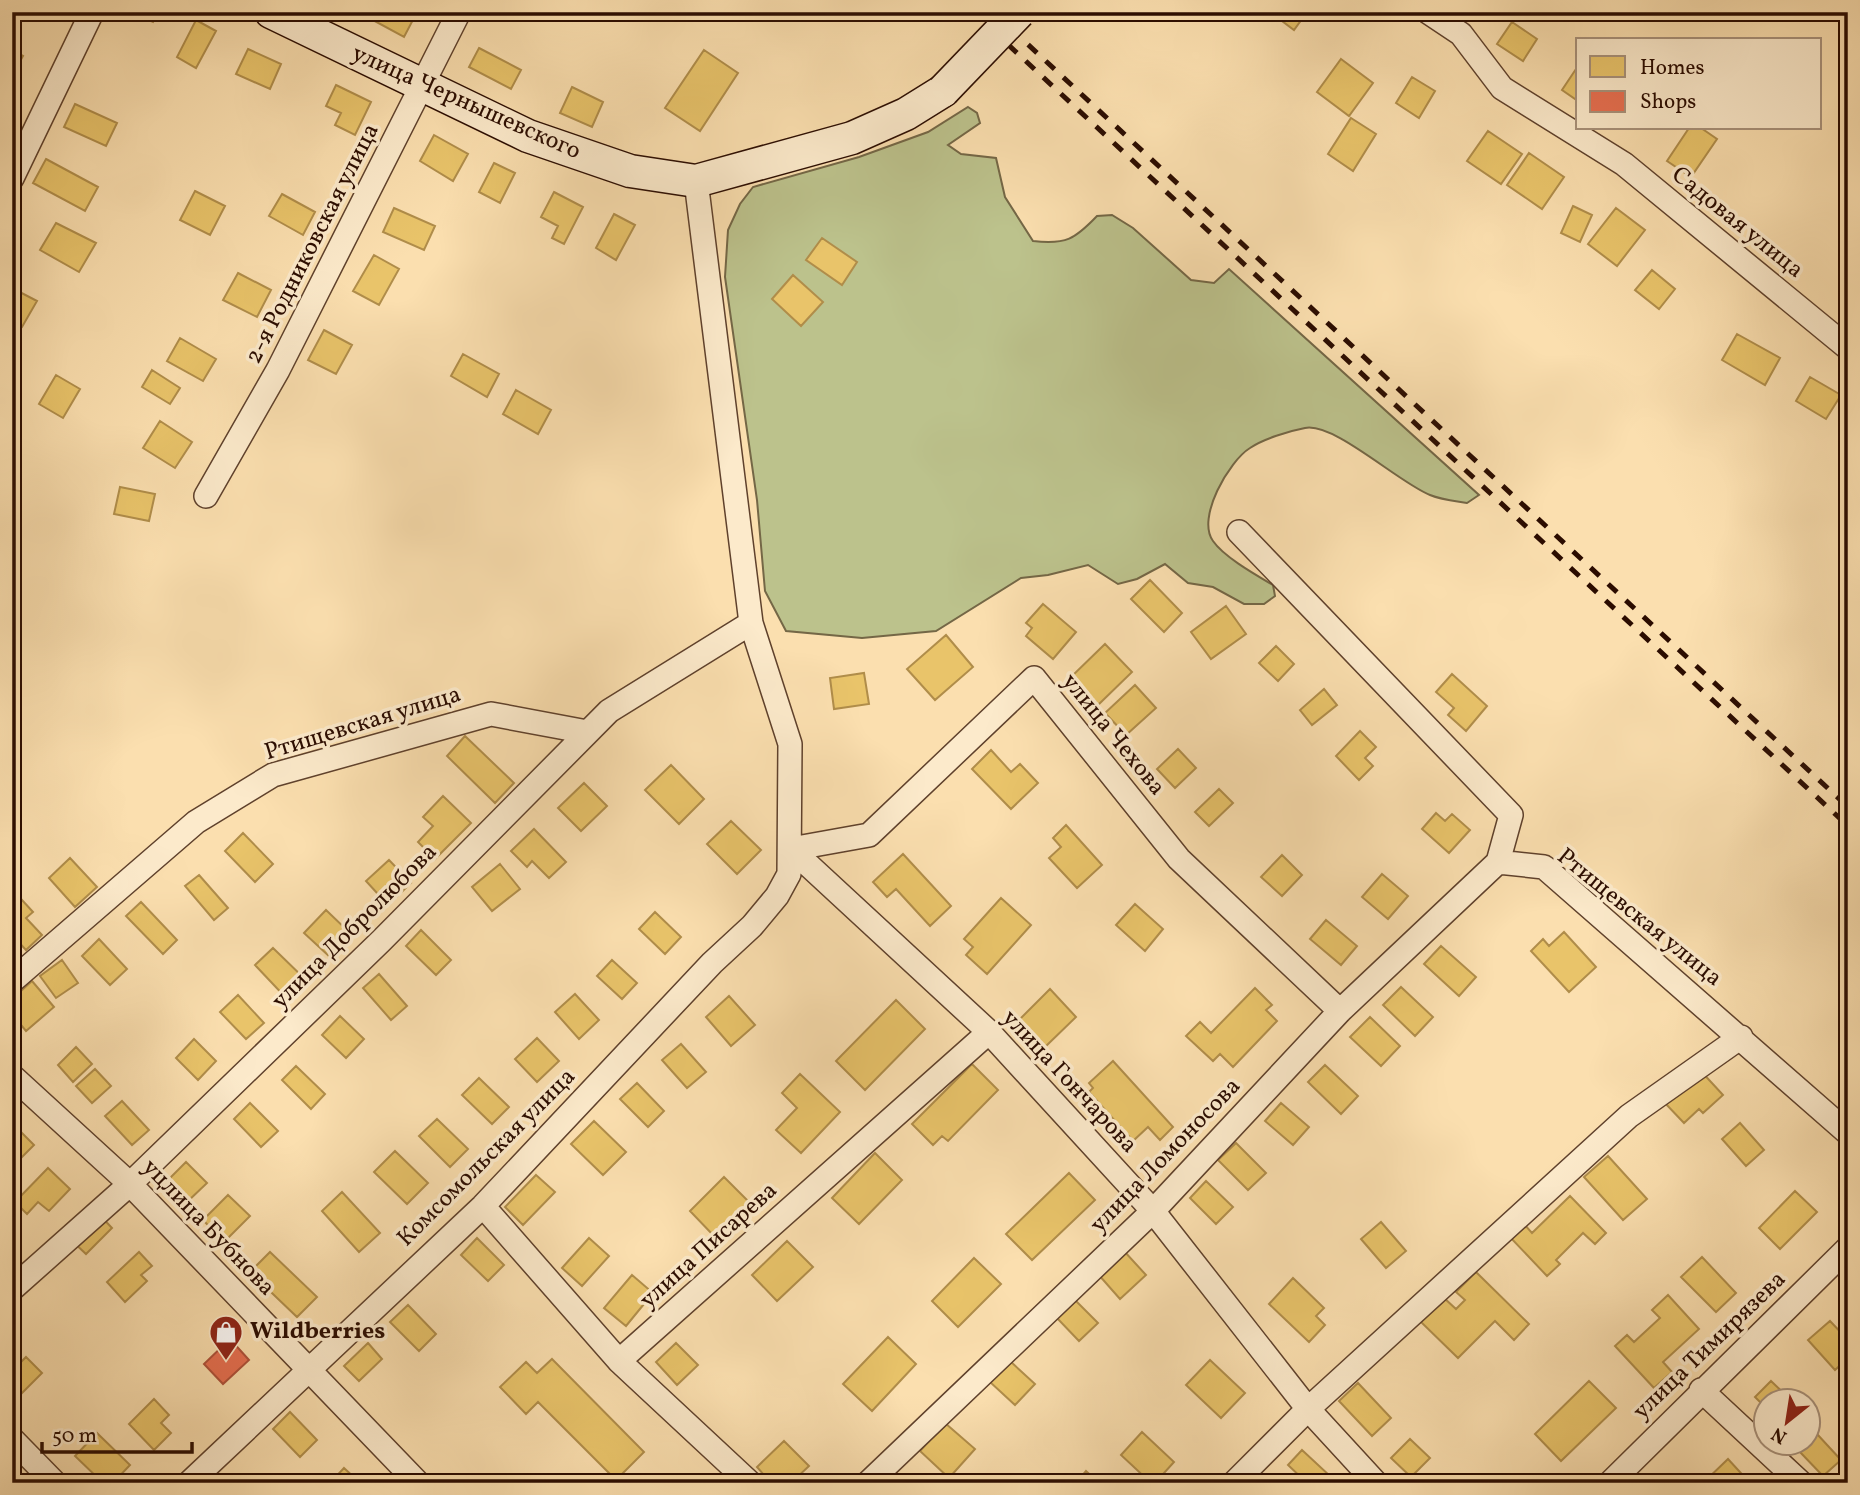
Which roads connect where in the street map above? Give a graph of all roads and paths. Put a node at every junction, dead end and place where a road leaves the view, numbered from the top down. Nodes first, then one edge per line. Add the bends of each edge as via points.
1 (92, 12) edge
2 (271, 12) edge
3 (459, 12) edge
4 (1019, 12) edge
5 (1428, 12) edge
6 (1460, 23) edge
7 (424, 86) junction
8 (12, 177) edge
9 (696, 181) junction
10 (1848, 348) edge
11 (205, 496) dead end
12 (1239, 532) dead end
13 (751, 624) junction
14 (587, 732) junction
15 (791, 849) junction
16 (1498, 862) junction
17 (12, 981) edge
18 (1340, 1011) junction
19 (989, 1032) junction
20 (1741, 1037) junction
21 (12, 1076) edge
22 (1848, 1133) edge
23 (130, 1184) junction
24 (483, 1206) junction
25 (1153, 1211) junction
26 (1848, 1248) edge
27 (12, 1289) edge
28 (619, 1361) junction
29 (307, 1370) junction
30 (1701, 1390) junction
31 (1308, 1409) junction
32 (12, 1439) edge
33 (55, 1483) edge
34 (189, 1483) edge
35 (418, 1483) edge
36 (750, 1483) edge
37 (868, 1483) edge
38 (1234, 1483) edge
39 (1376, 1483) edge
40 (1610, 1483) edge
41 (1801, 1483) edge

1 - 8 street
2 - 7 street, улица Чернышевского
3 - 7 street, 2-я Родниковская улица
4 - 9 street, улица Чернышевского, bridge via 943,91 906,114 852,138
5 - 6 street, Садовая улица
6 - 10 street, Садовая улица via 1502,88 1624,164
7 - 9 street, улица Чернышевского via 528,136 608,165
7 - 11 street, 2-я Родниковская улица via 278,370
9 - 13 street, Комсомольская улица
12 - 16 street via 1511,815
13 - 14 street, улица Добролюбова via 609,711
13 - 15 street, Комсомольская улица via 790,744
14 - 17 street, Ртищевская улица via 491,713 273,775 196,822
14 - 23 street, улица Добролюбова via 381,941
15 - 18 street, улица Чехова via 869,835 1034,678 1179,859
15 - 19 street, улица Гончарова
15 - 24 street, Комсомольская улица via 789,874 752,926
16 - 18 street, улица Ломоносова
16 - 20 street, Ртищевская улица via 1544,867
18 - 25 street, улица Ломоносова
19 - 25 street, улица Гончарова
19 - 28 street, улица Писарева
20 - 22 street, Ртищевская улица
20 - 31 street via 1629,1116
21 - 23 street, уцлица Бубнова
23 - 27 street, улица Добролюбова
23 - 29 street, уцлица Бубнова
24 - 28 street
24 - 29 street, Комсомольская улица
25 - 31 street, улица Гончарова
25 - 37 street, улица Ломоносова
26 - 30 street, улица Тимирязева
28 - 36 street
29 - 34 street, Комсомольская улица
29 - 35 street, уцлица Бубнова
30 - 40 street, улица Тимирязева
30 - 41 street
31 - 38 street
31 - 39 street, улица Гончарова
32 - 33 street

